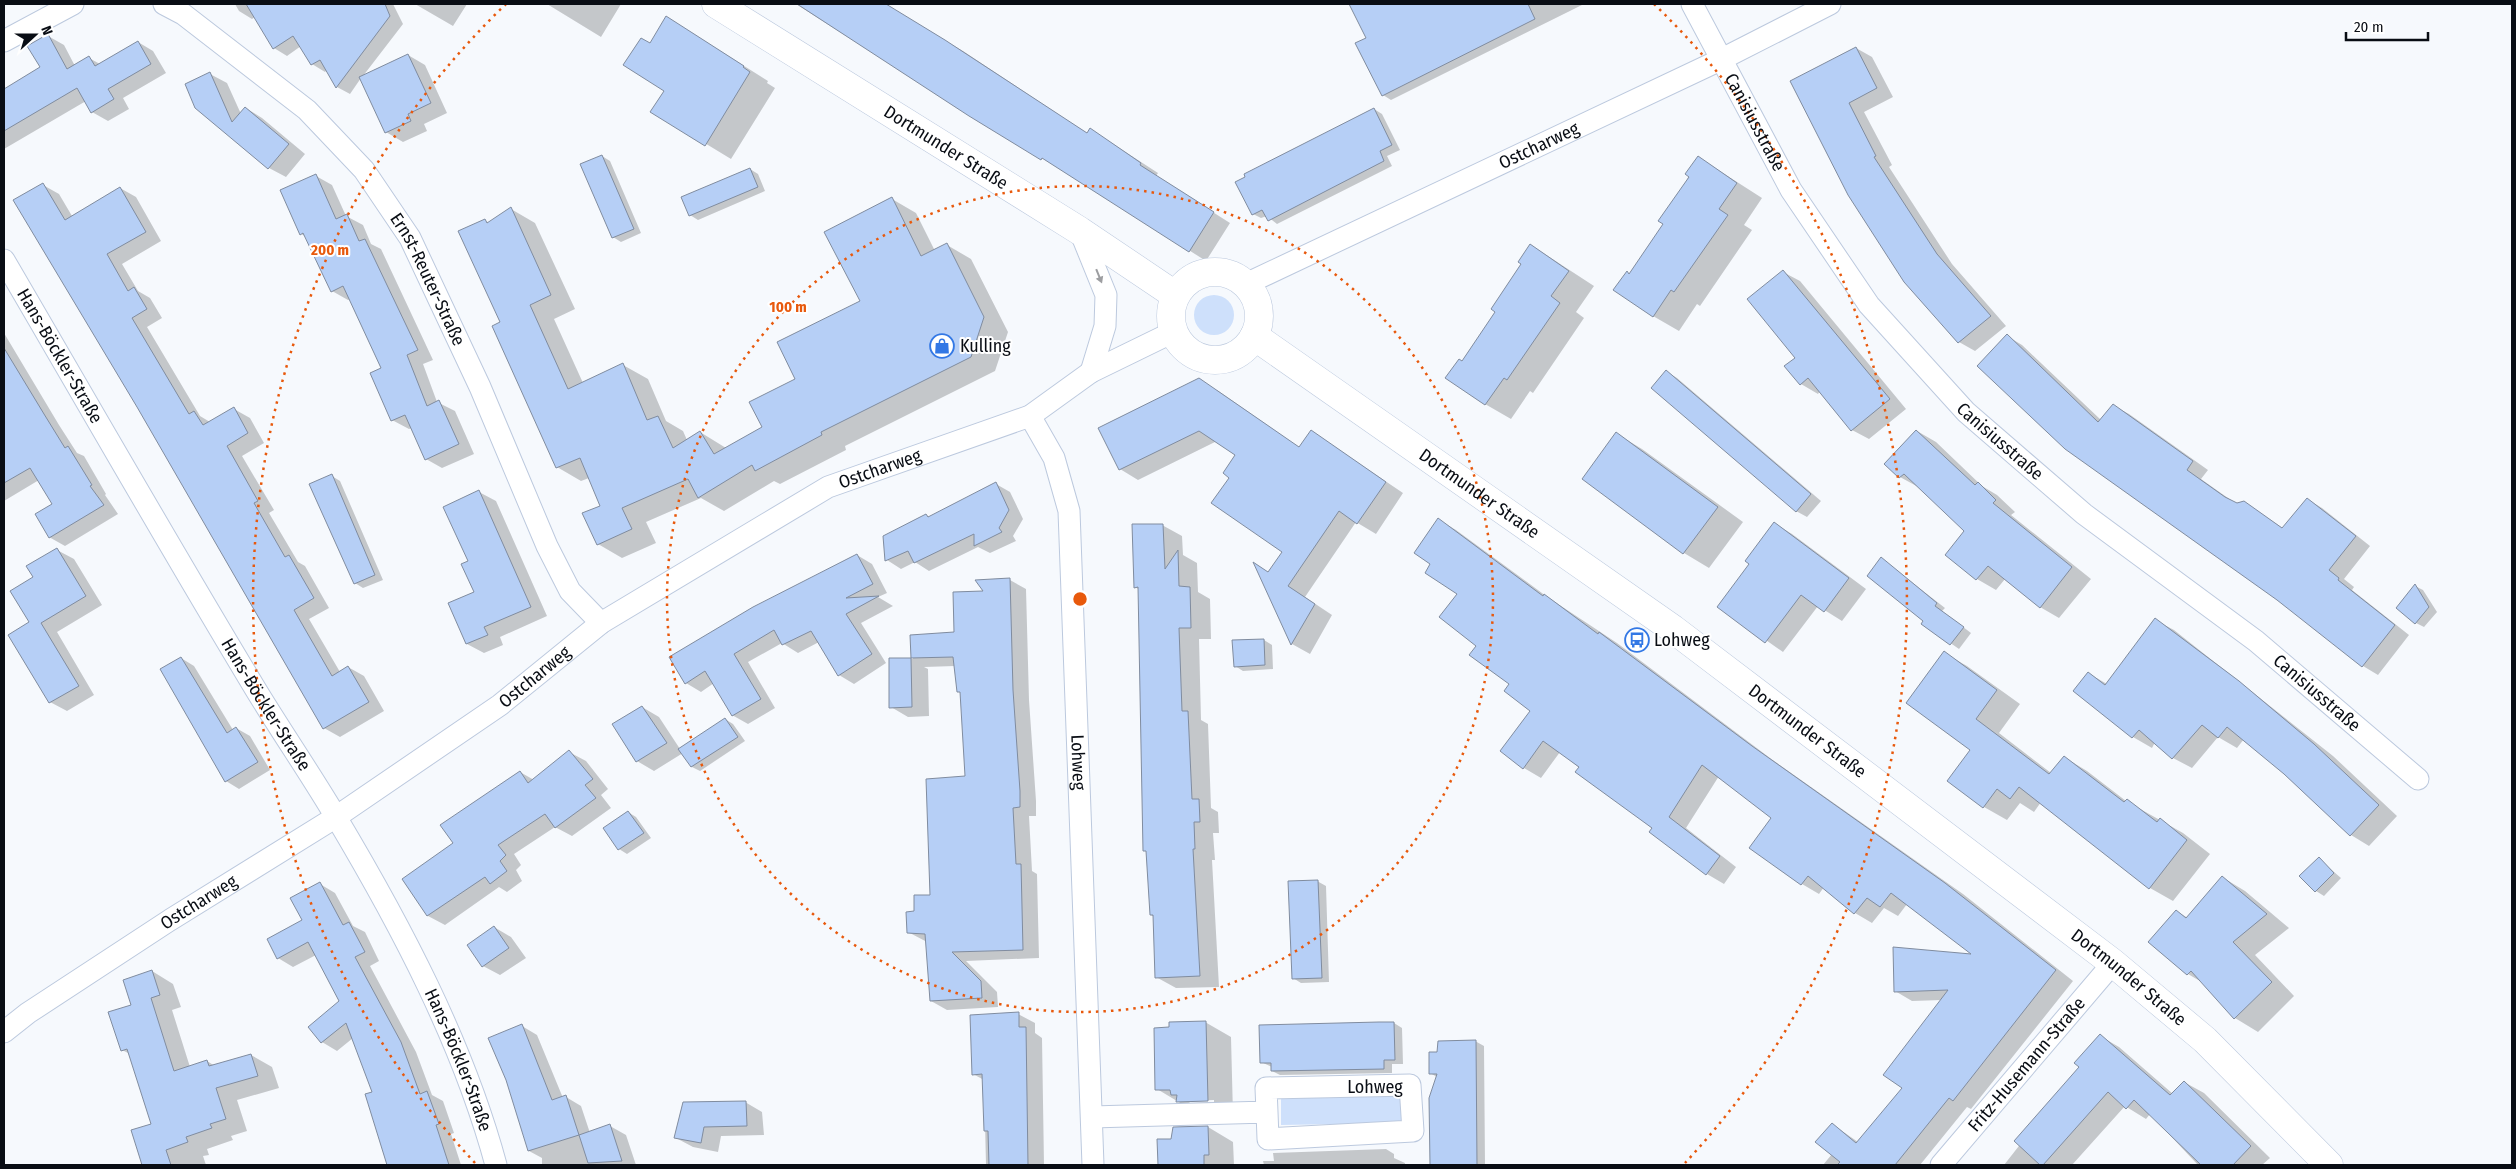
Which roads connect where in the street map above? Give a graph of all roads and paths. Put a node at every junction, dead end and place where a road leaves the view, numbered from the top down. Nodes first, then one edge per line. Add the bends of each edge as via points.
1 (73, 4) edge
2 (164, 4) edge
3 (716, 4) edge
4 (1692, 4) edge
5 (1830, 4) edge
6 (4, 41) edge
7 (1720, 60) junction
8 (1080, 231) junction
9 (4, 260) edge
10 (1246, 284) junction
11 (1175, 295) junction
12 (1173, 332) junction
13 (1254, 336) junction
14 (1091, 372) junction
15 (1030, 416) junction
16 (601, 623) junction
17 (2418, 780) dead end
18 (336, 817) junction
19 (2113, 963) junction
20 (4, 1032) edge
21 (1267, 1112) junction
22 (1092, 1117) junction
23 (496, 1165) edge
24 (1093, 1165) edge
25 (1941, 1165) edge
26 (2329, 1165) edge

1 - 6 street
2 - 16 street, Ernst-Reuter-Straße via 183,14 308,110 364,170 410,238 570,591
3 - 8 main road, Dortmunder Straße
4 - 7 street, Canisiusstraße
5 - 7 street, Ostcharweg
7 - 10 street, Ostcharweg
7 - 17 street, Canisiusstraße via 1791,190 1869,305 1966,412 2084,514 2256,641
8 - 11 main road, Dortmunder Straße
8 -> 14 street via 1106,295 1106,326
9 - 18 street, Hans-Böckler-Straße via 176,558
10 - 11 main road via 1234,276 1207,272 1194,276
10 - 13 main road via 1257,303 1258,325
11 - 12 main road via 1170,313
12 - 13 main road via 1188,352 1212,360 1237,354
12 - 14 street, Ostcharweg
13 - 19 main road, Dortmunder Straße via 1673,629
14 - 15 street, Ostcharweg
15 - 16 street, Ostcharweg via 828,488
15 - 22 street, Lohweg via 1054,458 1070,510
16 - 18 street, Ostcharweg via 500,705
18 - 20 street, Ostcharweg via 170,920
18 - 23 street, Hans-Böckler-Straße via 434,996 470,1084
19 - 25 street, Fritz-Husemann-Straße
19 - 26 main road, Dortmunder Straße via 2205,1040
21 - 21 street, Lohweg via 1268,1139 1413,1132 1410,1085 1266,1088
21 - 22 street
22 - 24 street, Lohweg

